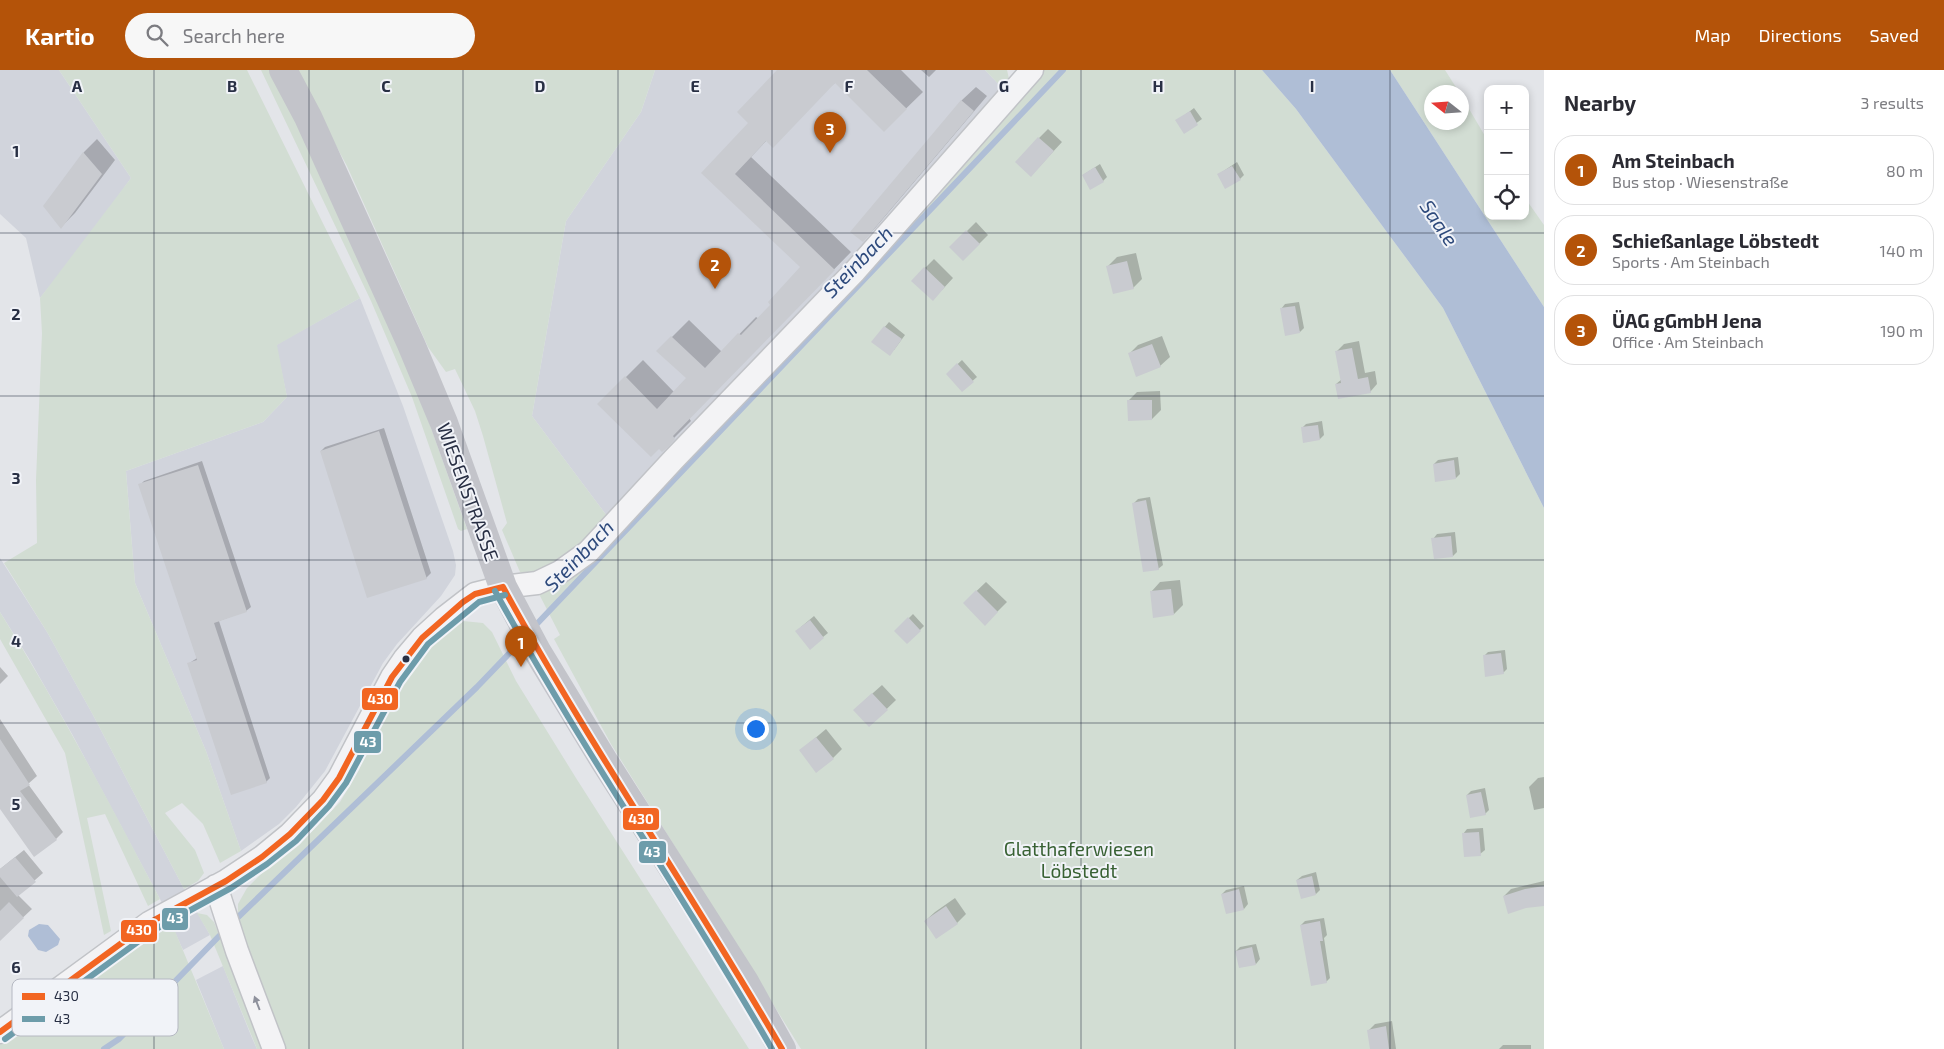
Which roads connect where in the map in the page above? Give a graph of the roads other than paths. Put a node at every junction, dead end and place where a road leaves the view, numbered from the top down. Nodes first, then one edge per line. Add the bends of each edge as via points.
1 (283, 70) edge
2 (1032, 70) edge
3 (503, 587) junction
4 (216, 886) junction
5 (72, 979) edge
6 (12, 1023) edge
7 (0, 1032) edge
8 (274, 1049) edge
9 (782, 1049) edge

1 - 3 street, WIESENSTRASSE via 308,117 411,344 444,423
2 - 3 street via 855,271 588,552 560,572 537,583
3 - 4 street via 475,594 422,638 392,677 351,758 323,800 262,857
3 - 9 street, WIESENSTRASSE via 537,651 745,982
4 - 5 street via 149,923
8 -> 4 street
6 - 7 street

